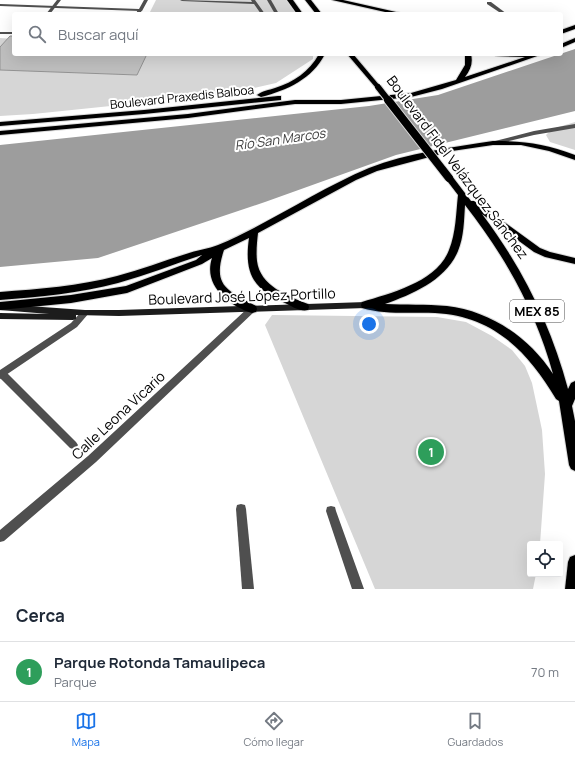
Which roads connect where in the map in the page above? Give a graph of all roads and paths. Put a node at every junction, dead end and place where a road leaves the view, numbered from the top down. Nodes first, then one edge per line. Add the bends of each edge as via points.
1 (59, 0) edge
2 (146, 0) edge
3 (182, 0) edge
4 (269, 0) edge
5 (290, 0) edge
6 (308, 0) edge
7 (335, 0) edge
8 (254, 2) edge
9 (489, 3) dead end
10 (0, 5) edge
11 (54, 7) junction
12 (50, 12) edge
13 (139, 12) edge
14 (262, 12) edge
15 (276, 12) edge
16 (299, 12) edge
17 (317, 12) edge
18 (374, 12) edge
19 (393, 12) joint
20 (502, 12) edge
21 (575, 27) edge
22 (563, 31) edge
23 (0, 33) edge
24 (12, 33) edge
25 (575, 40) edge
26 (563, 45) edge
27 (321, 56) edge
28 (352, 56) edge
29 (468, 56) edge
30 (534, 56) edge
31 (459, 82) junction
32 (365, 100) junction
33 (222, 103) junction
34 (0, 124) edge
35 (575, 126) edge
36 (0, 133) edge
37 (493, 143) junction
38 (575, 158) edge
39 (462, 194) junction
40 (254, 232) junction
41 (220, 248) junction
42 (575, 261) edge
43 (0, 296) edge
44 (366, 305) junction
45 (0, 306) edge
46 (304, 307) junction
47 (252, 309) junction
48 (83, 315) junction
49 (0, 316) edge
50 (1, 375) edge
51 (575, 386) edge
52 (566, 406) junction
53 (73, 445) dead end
54 (574, 448) edge
55 (575, 465) edge
56 (241, 509) dead end
57 (331, 511) dead end
58 (0, 537) edge
59 (575, 562) edge
60 (248, 589) edge
61 (358, 589) edge
62 (572, 589) edge

1 - 11 street
2 - 13 street
3 - 8 street
4 - 15 street
5 - 16 main road
6 - 17 main road
7 - 19 main road
8 - 14 street
9 - 20 street
10 - 11 street
11 - 12 street
11 - 13 street
18 - 19 main road
21 - 22 main road
23 - 24 street
25 - 26 main road
27 - 33 main road via 313,67 294,83 273,92
28 - 39 main road, Boulevard Fidel Velázquez Sánchez / MEX 85, bridge
29 - 31 main road via 470,64
30 - 31 main road, Boulevard Praxedis Balboa
31 - 32 main road, Boulevard Praxedis Balboa via 411,95
32 - 33 main road, Boulevard Praxedis Balboa via 311,95
32 - 36 main road, Boulevard Praxedis Balboa via 295,102 188,116
33 - 34 main road, Boulevard Praxedis Balboa
35 - 37 street
37 - 38 main road via 521,143 544,147
37 - 40 main road via 452,149 374,169
39 - 42 main road via 537,250
39 - 44 main road via 459,228 452,253 439,270 419,286 395,297
39 - 52 main road, Boulevard Fidel Velázquez Sánchez / MEX 85 via 501,247 534,305 545,330
40 - 41 main road
40 - 46 main road via 252,264 258,276 271,292
41 - 43 main road via 132,276 56,291
41 - 45 main road via 199,262 128,289 71,299
41 - 47 main road via 214,268 218,284 228,295
44 - 46 main road, Boulevard José López Portillo
44 - 52 main road via 448,310 491,323 509,335 534,358
45 - 48 main road, Boulevard José López Portillo
46 - 47 main road, Boulevard José López Portillo
47 - 48 main road, Boulevard José López Portillo
47 - 58 street, Calle Leona Vicario via 92,459
48 - 49 main road, Boulevard José López Portillo
48 - 50 street
50 - 53 street
51 - 52 main road
52 - 54 main road, Boulevard Fidel Velázquez Sánchez / MEX 85
54 - 55 main road, Boulevard Fidel Velázquez Sánchez / MEX 85
56 - 60 street
57 - 61 street
59 - 62 main road

